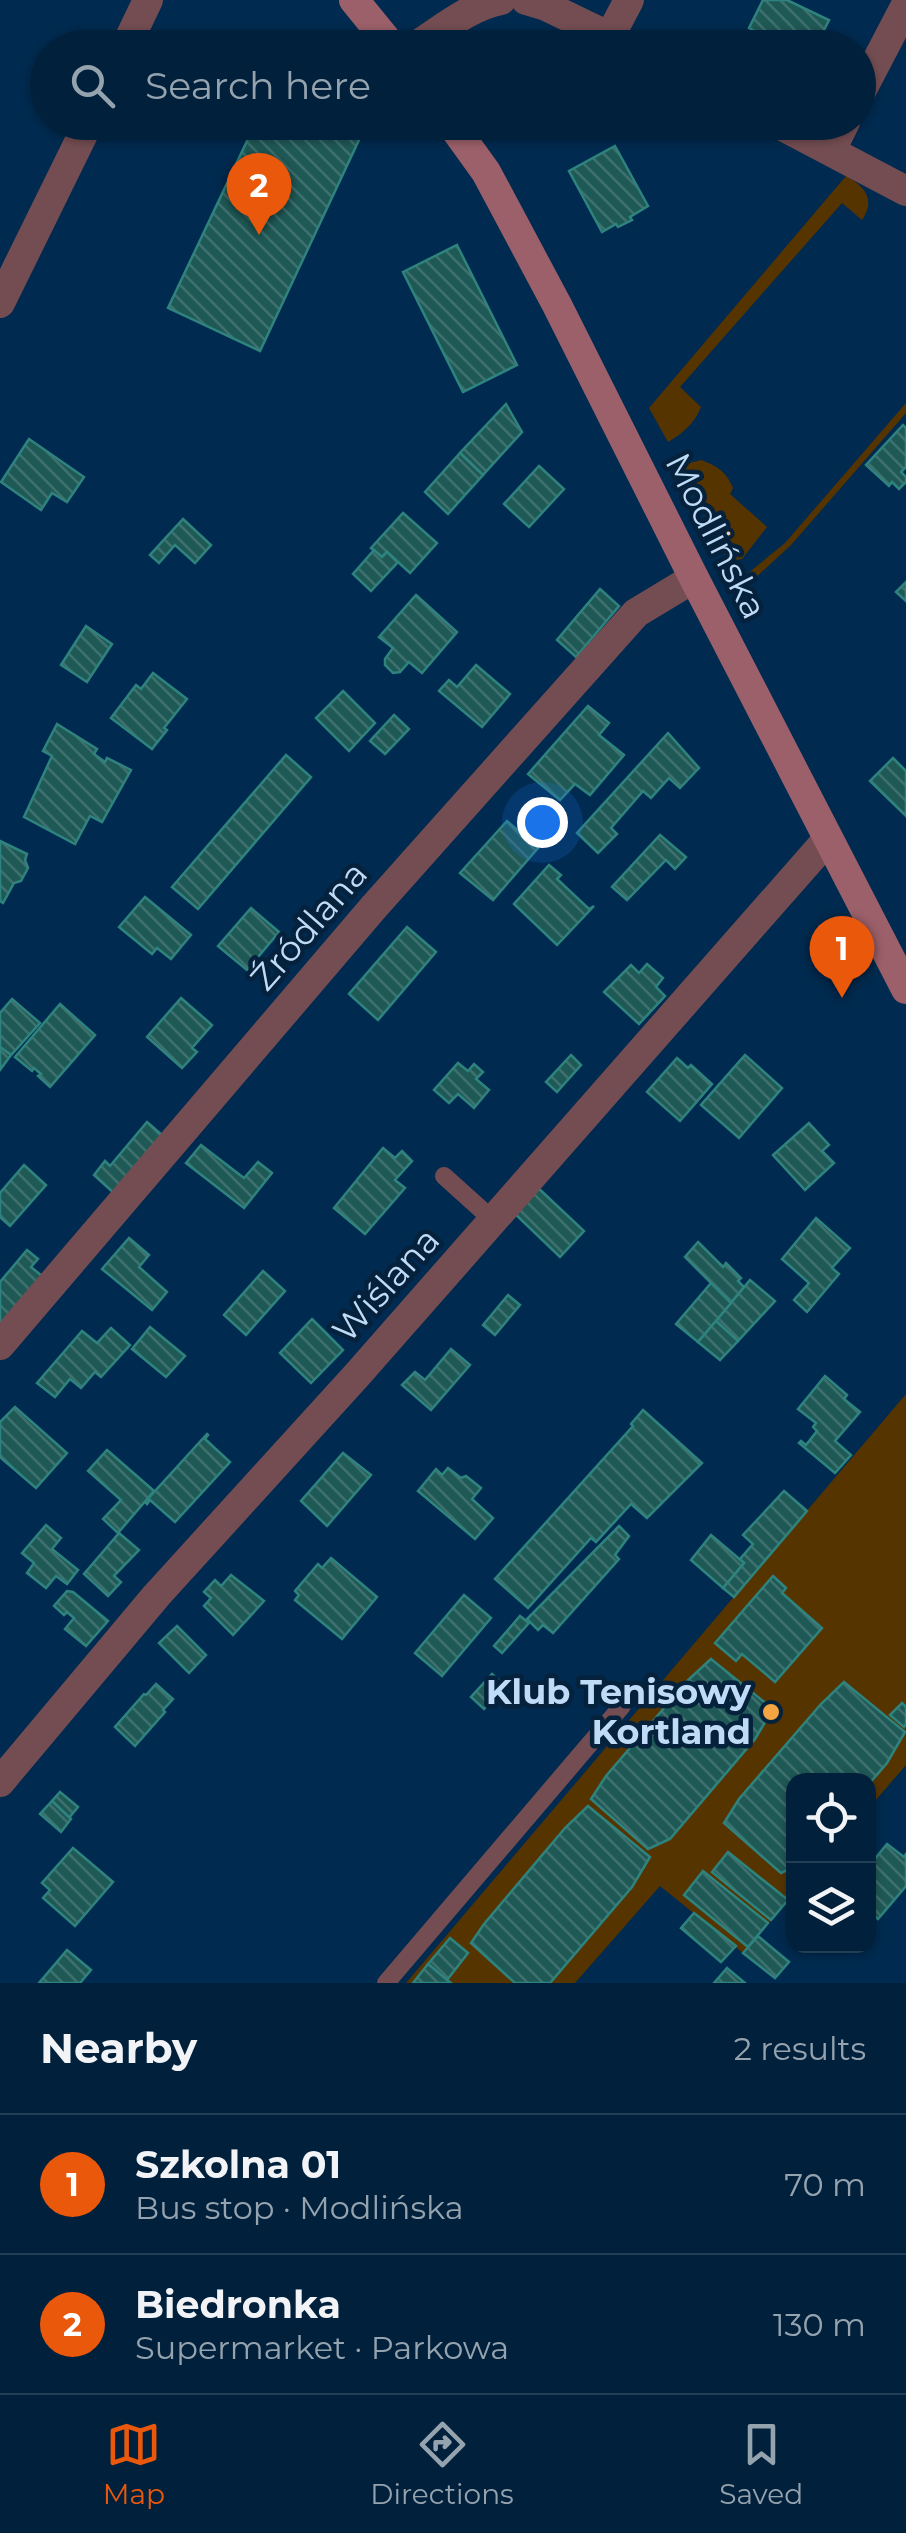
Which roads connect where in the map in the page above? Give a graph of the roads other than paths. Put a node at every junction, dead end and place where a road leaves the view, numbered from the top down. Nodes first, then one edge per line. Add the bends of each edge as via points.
1 (148, 0) edge
2 (354, 0) edge
3 (501, 0) edge
4 (526, 0) edge
5 (629, 0) edge
6 (906, 6) edge
7 (134, 30) edge
8 (379, 30) edge
9 (442, 30) edge
10 (596, 30) edge
11 (623, 30) edge
12 (876, 62) edge
13 (79, 140) edge
14 (463, 140) edge
15 (811, 140) edge
16 (836, 140) edge
17 (831, 150) junction
18 (906, 191) edge
19 (0, 303) edge
20 (694, 578) junction
21 (828, 838) junction
22 (906, 990) edge
23 (444, 1176) dead end
24 (494, 1221) junction
25 (0, 1345) edge
26 (622, 1706) dead end
27 (0, 1782) edge
28 (386, 1983) edge

1 - 7 street
2 - 8 main road
3 - 9 street
4 - 10 street
5 - 11 street
6 - 12 street
13 - 19 street
14 - 20 main road, Modlińska via 557,305
15 - 17 street
16 - 17 street
17 - 18 street
20 - 21 main road, Modlińska
20 - 25 street, Źródlana via 636,612
21 - 22 main road, Modlińska
21 - 24 street, Wiślana
23 - 24 lane
24 - 27 street, Wiślana via 156,1596
26 - 28 lane

